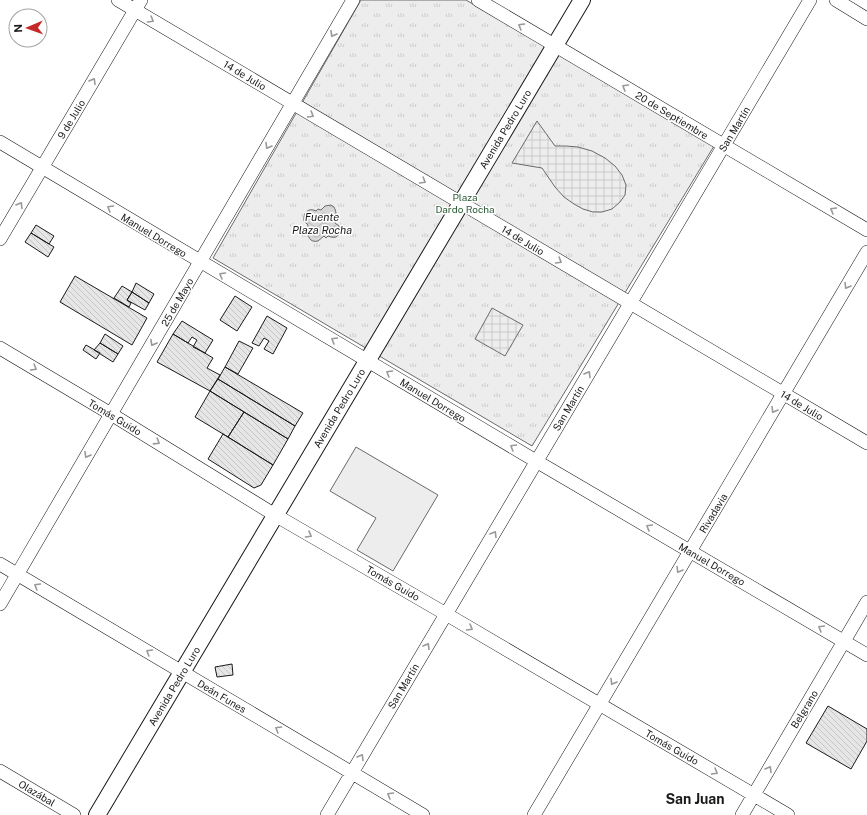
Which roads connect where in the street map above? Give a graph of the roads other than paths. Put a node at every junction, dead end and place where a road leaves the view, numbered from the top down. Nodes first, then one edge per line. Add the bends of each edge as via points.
1 (118, 0) edge
2 (353, 0) edge
3 (478, 0) edge
4 (582, 0) edge
5 (810, 0) edge
6 (836, 0) edge
7 (138, 5) edge
8 (867, 19) edge
9 (554, 45) junction
10 (293, 104) junction
11 (0, 142) edge
12 (724, 145) junction
13 (42, 168) junction
14 (461, 203) junction
15 (867, 230) edge
16 (0, 239) edge
17 (867, 252) edge
18 (200, 262) junction
19 (630, 303) junction
20 (0, 348) edge
21 (367, 361) junction
22 (783, 394) junction
23 (111, 414) junction
24 (867, 443) edge
25 (536, 461) junction
26 (275, 515) junction
27 (690, 552) junction
28 (0, 564) edge
29 (17, 574) junction
30 (867, 602) edge
31 (0, 604) edge
32 (446, 614) junction
33 (844, 642) junction
34 (867, 655) edge
35 (182, 672) junction
36 (600, 704) junction
37 (0, 770) edge
38 (352, 773) junction
39 (754, 795) junction
40 (74, 815) edge
41 (97, 815) edge
42 (327, 815) edge
43 (423, 815) edge
44 (534, 815) edge
45 (742, 815) edge
46 (788, 815) edge

1 - 7 street, 14 de Julio
2 -> 10 street, 25 de Mayo
9 -> 3 street, 20 de Septiembre
4 - 9 main road, Avenida Pedro Luro
5 - 12 street, San Martín
6 - 8 street
7 -> 10 street, 14 de Julio
13 -> 7 street, 9 de Julio
12 -> 9 street, 20 de Septiembre
9 - 14 main road, Avenida Pedro Luro
10 -> 14 street, 14 de Julio
10 -> 18 street, 25 de Mayo
11 - 13 street, Manuel Dorrego
15 -> 12 street, 20 de Septiembre
12 - 19 street, San Martín
16 -> 13 street, 9 de Julio
18 -> 13 street, Manuel Dorrego
14 -> 19 street, 14 de Julio
14 - 21 main road, Avenida Pedro Luro
17 -> 22 street, Rivadavia
21 -> 18 street, Manuel Dorrego
18 -> 23 street, 25 de Mayo
19 - 22 street, 14 de Julio
25 -> 19 street, San Martín
20 -> 23 street, Tomás Guido
25 -> 21 street, Manuel Dorrego
21 - 26 main road, Avenida Pedro Luro
22 - 24 street, 14 de Julio
22 -> 27 street, Rivadavia
23 -> 26 street, Tomás Guido
23 -> 29 street, 25 de Mayo
27 -> 25 street, Manuel Dorrego
32 -> 25 street, San Martín
26 -> 32 street, Tomás Guido
26 - 35 main road, Avenida Pedro Luro
33 -> 27 street, Manuel Dorrego
27 -> 36 street, Rivadavia
28 - 29 street, Deán Funes
29 - 31 street, 25 de Mayo
35 -> 29 street, Deán Funes
30 - 33 street, Belgrano
32 -> 36 street, Tomás Guido
38 -> 32 street, San Martín
33 - 34 street, Manuel Dorrego
39 -> 33 street, Belgrano
38 -> 35 street, Deán Funes
35 - 41 main road, Avenida Pedro Luro
36 -> 39 street, Tomás Guido
36 - 44 street, Rivadavia
37 - 40 street, Olazábal
38 - 42 street, San Martín
43 -> 38 street, Deán Funes
39 - 45 street, Belgrano
39 - 46 street, Tomás Guido

